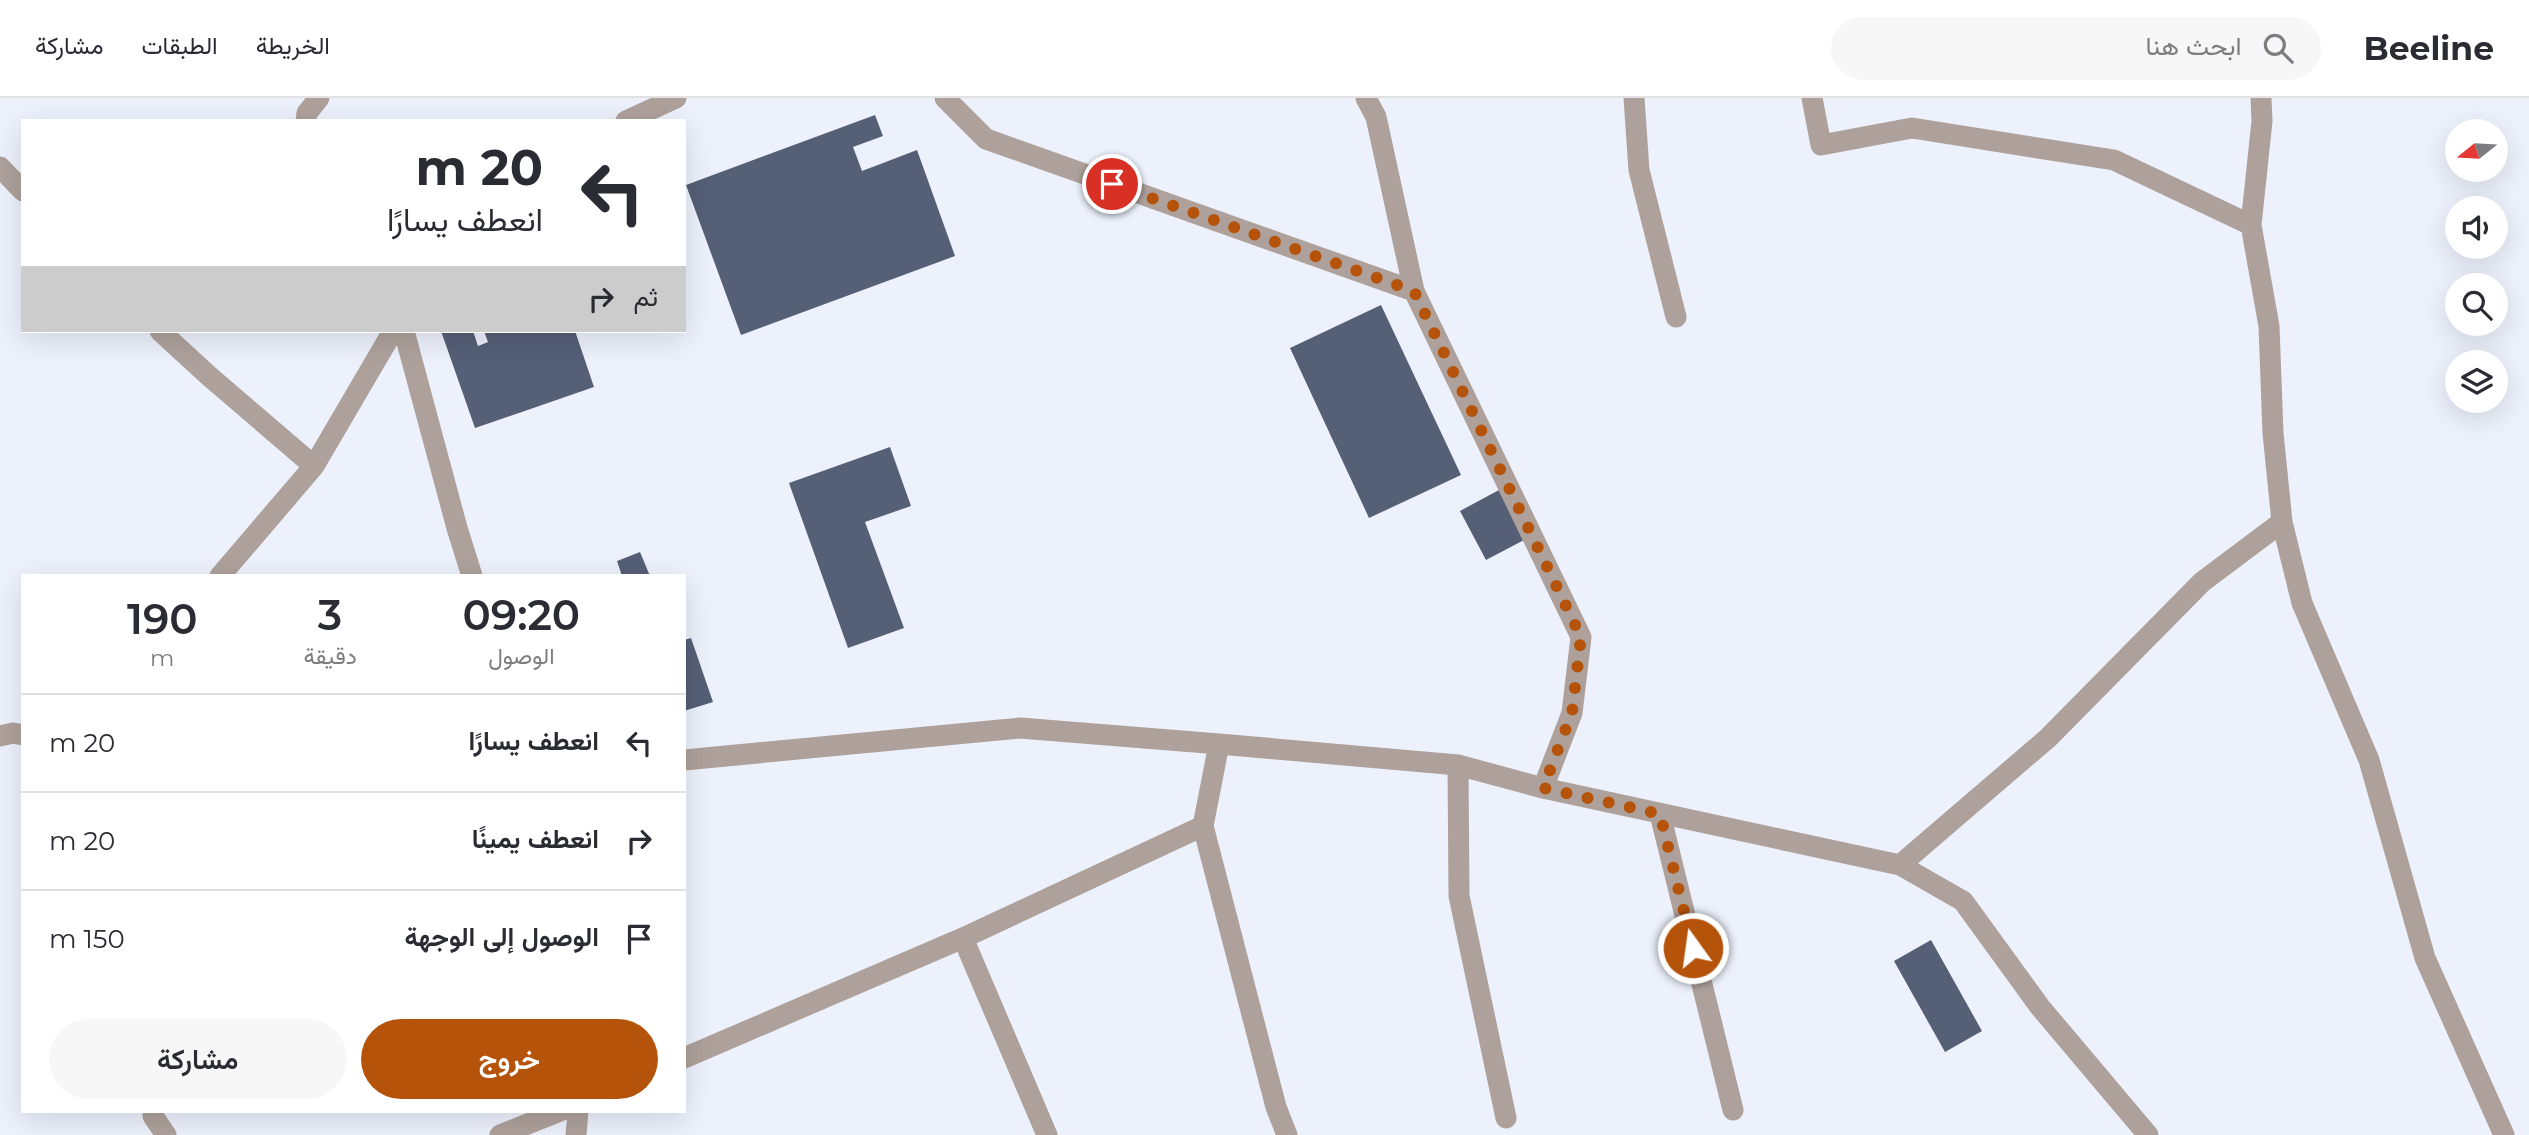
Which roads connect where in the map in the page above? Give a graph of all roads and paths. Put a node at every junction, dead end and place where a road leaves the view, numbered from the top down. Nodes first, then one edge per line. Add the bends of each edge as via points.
1 (676, 98) edge
2 (945, 98) edge
3 (1366, 98) edge
4 (1634, 98) edge
5 (1812, 98) edge
6 (2261, 98) edge
7 (630, 119) edge
8 (0, 167) edge
9 (21, 189) edge
10 (2251, 225) junction
11 (1414, 291) junction
12 (1676, 317) dead end
13 (162, 333) edge
14 (392, 333) edge
15 (405, 333) edge
16 (314, 466) junction
17 (2282, 522) junction
18 (222, 574) edge
19 (471, 574) edge
20 (1219, 744) junction
21 (686, 760) edge
22 (1458, 765) junction
23 (1543, 788) junction
24 (1660, 814) junction
25 (1203, 825) junction
26 (1900, 865) junction
27 (963, 938) junction
28 (686, 1057) edge
29 (1733, 1110) dead end
30 (555, 1113) edge
31 (578, 1113) edge
32 (152, 1116) dead end
33 (1506, 1118) dead end
34 (166, 1135) edge
35 (500, 1135) edge
36 (576, 1135) edge
37 (1047, 1135) edge
38 (1287, 1135) edge
39 (2148, 1135) edge
40 (2504, 1135) edge

1 - 7 street
2 - 11 street via 986,139
3 - 11 street via 1376,117
4 - 12 street via 1639,170
5 - 10 street via 1821,145 1912,128 2114,160
6 - 10 street
8 - 9 street
10 - 17 street via 2269,326
11 - 23 street via 1581,637 1572,713
13 - 16 street
14 - 16 street
15 - 19 street
16 - 18 street
17 - 26 street via 2202,582 2048,737
17 - 40 street via 2302,603 2369,760 2426,958
20 - 21 street via 1020,728
20 - 22 street
20 - 25 street
22 - 23 street
22 - 33 street via 1459,896
23 - 24 street
24 - 26 street
24 - 29 street
25 - 27 street
25 - 38 street
26 - 39 street via 1963,901 2040,1007
27 - 28 street
27 - 37 street
30 - 35 street
31 - 36 street
32 - 34 street

